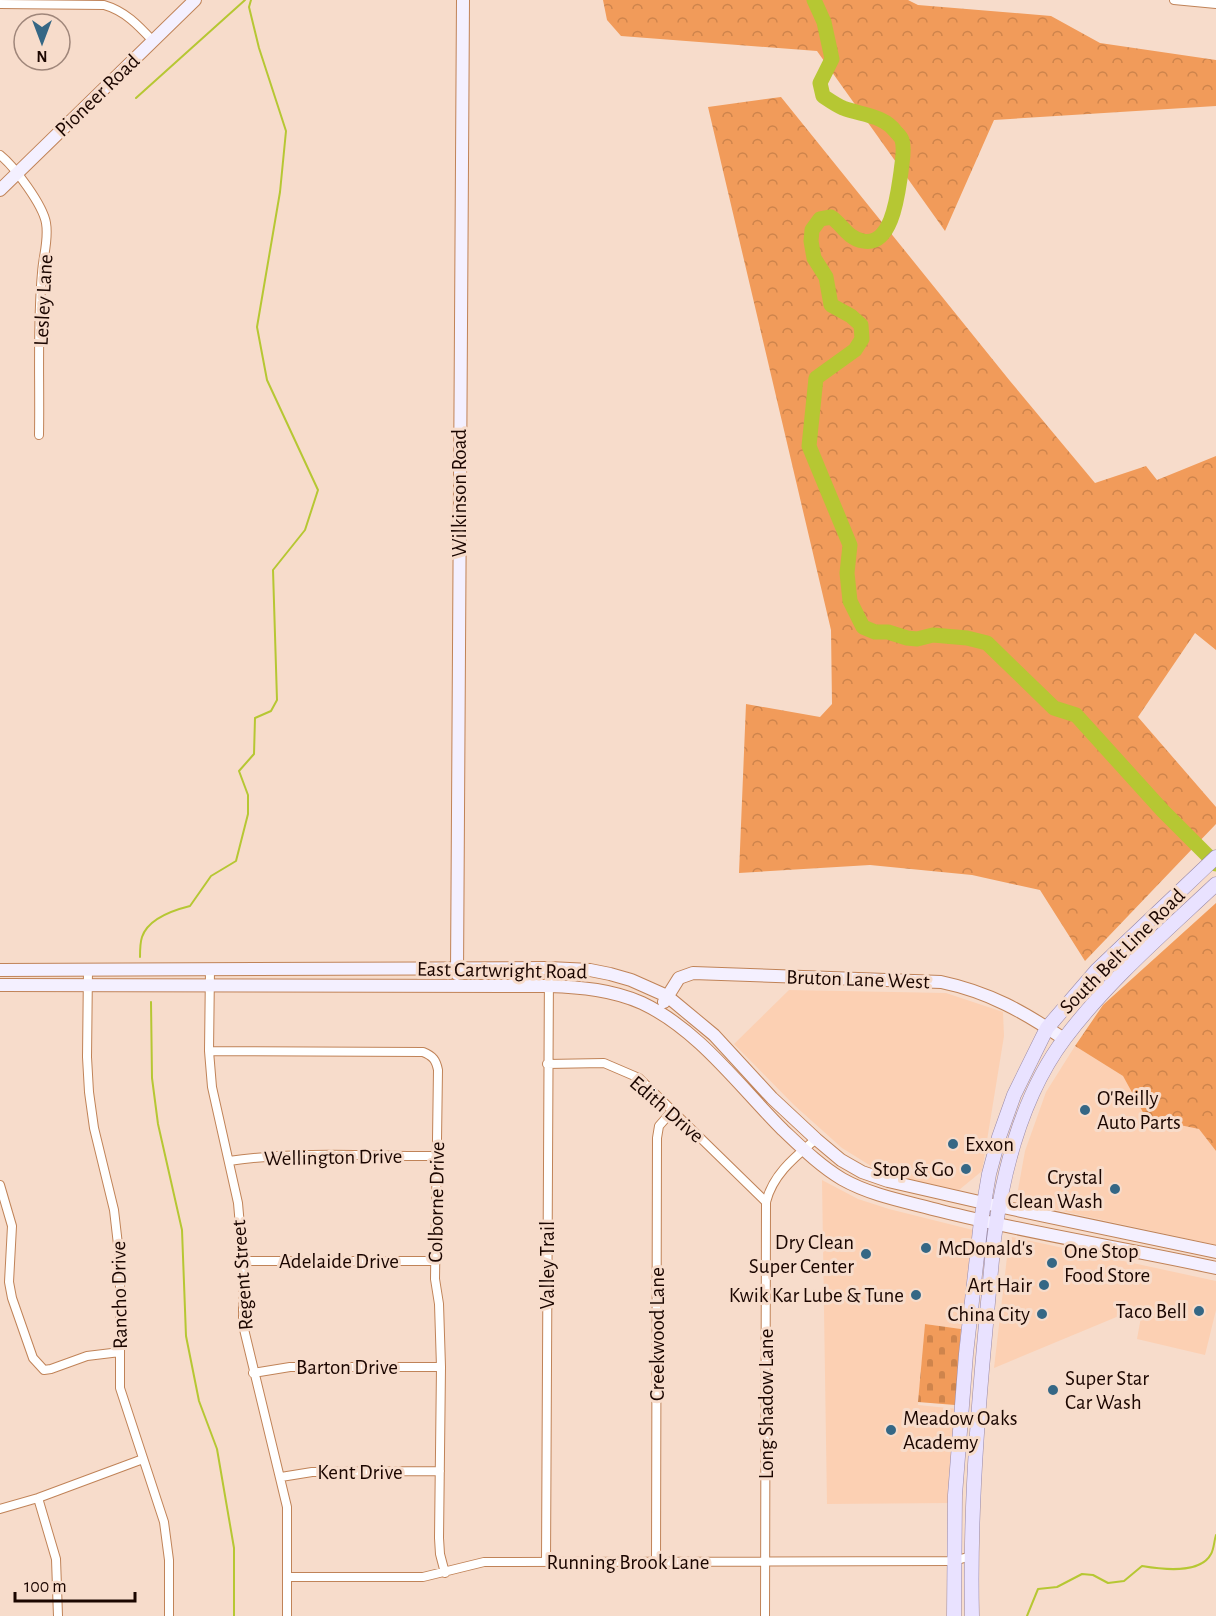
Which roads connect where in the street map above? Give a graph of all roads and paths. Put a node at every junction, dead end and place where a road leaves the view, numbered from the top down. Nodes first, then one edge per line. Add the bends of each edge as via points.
1 (195, 0) edge
2 (463, 0) edge
3 (1174, 0) edge
4 (0, 4) edge
5 (1216, 4) edge
6 (153, 41) junction
7 (0, 155) edge
8 (16, 174) junction
9 (0, 190) edge
10 (39, 435) dead end
11 (1216, 857) edge
12 (1216, 884) edge
13 (457, 968) junction
14 (549, 968) junction
15 (88, 969) junction
16 (210, 969) junction
17 (0, 970) edge
18 (0, 985) edge
19 (87, 985) junction
20 (210, 985) junction
21 (457, 986) junction
22 (549, 986) junction
23 (667, 996) junction
24 (657, 1012) junction
25 (1047, 1028) junction
26 (1064, 1039) junction
27 (209, 1051) junction
28 (547, 1064) junction
29 (673, 1110) junction
30 (816, 1139) junction
31 (803, 1150) junction
32 (436, 1156) junction
33 (229, 1161) junction
34 (0, 1185) edge
35 (766, 1202) junction
36 (984, 1203) junction
37 (999, 1207) junction
38 (981, 1221) junction
39 (996, 1224) junction
40 (1180, 1244) junction
41 (1216, 1252) edge
42 (1177, 1260) junction
43 (243, 1261) junction
44 (435, 1261) junction
45 (1216, 1268) edge
46 (970, 1320) junction
47 (120, 1352) junction
48 (441, 1367) junction
49 (982, 1371) junction
50 (253, 1373) junction
51 (143, 1459) junction
52 (440, 1471) junction
53 (281, 1477) junction
54 (38, 1497) junction
55 (0, 1509) edge
56 (971, 1556) junction
57 (954, 1561) junction
58 (546, 1562) junction
59 (765, 1562) junction
60 (657, 1563) junction
61 (445, 1572) junction
62 (288, 1577) junction
63 (58, 1616) edge
64 (169, 1616) edge
65 (287, 1616) edge
66 (765, 1616) edge
67 (954, 1616) edge
68 (972, 1616) edge

1 - 6 main road, Pioneer Road
2 - 13 main road, Wilkinson Road
3 - 5 street
4 - 6 street via 104,5 118,9
6 - 8 main road, Pioneer Road
7 - 8 street, Lesley Lane
8 - 9 main road, Pioneer Road
8 - 10 street, Lesley Lane via 40,204 46,221
11 - 25 main road, South Belt Line Road via 1097,970
12 - 26 main road, South Belt Line Road via 1104,992
13 - 14 main road, East Cartwright Road
13 - 16 main road, East Cartwright Road
13 - 21 main road, Wilkinson Road
14 - 22 street, Valley Trail
14 - 23 main road, East Cartwright Road via 610,974
15 - 16 main road, East Cartwright Road
15 - 17 main road, East Cartwright Road
15 - 19 street, Rancho Drive
16 - 20 street, Regent Street
18 - 19 main road, East Cartwright Road
19 - 20 main road, East Cartwright Road
19 - 47 street, Rancho Drive via 89,1092 117,1222
20 - 21 main road, East Cartwright Road
20 - 27 street, Regent Street
21 - 22 main road, East Cartwright Road
22 - 24 main road, East Cartwright Road via 600,990
22 - 28 street, Valley Trail
23 - 24 main road, Bruton Lane West
23 - 25 main road, Bruton Lane West via 679,978 693,973 941,982 970,988
23 - 30 main road, East Cartwright Road via 714,1035
24 - 31 main road, East Cartwright Road via 713,1056
25 - 26 main road, Bruton Lane West
25 - 36 main road, South Belt Line Road via 1008,1113
26 - 37 main road, South Belt Line Road via 1035,1088 1019,1126
27 - 32 street, Colborne Drive via 432,1055 438,1070
27 - 33 street, Regent Street via 212,1087
28 - 29 street, Edith Drive via 604,1063 639,1078
28 - 58 street, Valley Trail
29 - 35 street, Edith Drive
29 - 60 street, Creekwood Lane via 659,1126 657,1138
30 - 31 street, Long Shadow Lane
30 - 36 main road, East Cartwright Road via 862,1172
31 - 35 street, Long Shadow Lane via 776,1177
31 - 38 main road, East Cartwright Road via 843,1179 866,1189
32 - 33 street, Wellington Drive via 299,1156
32 - 44 street, Colborne Drive
33 - 43 street, Regent Street
34 - 47 street via 12,1226 12,1298 33,1358 44,1370 51,1370 87,1356
35 - 59 street, Long Shadow Lane
36 - 37 main road, East Cartwright Road
36 - 38 main road, South Belt Line Road
37 - 39 main road, South Belt Line Road
37 - 40 main road, East Cartwright Road
38 - 39 main road, East Cartwright Road
38 - 46 main road, South Belt Line Road
39 - 42 main road, East Cartwright Road
39 - 49 main road, South Belt Line Road
40 - 41 main road, East Cartwright Road
40 - 42 main road
42 - 45 main road, East Cartwright Road
43 - 44 street, Adelaide Drive
43 - 50 street, Regent Street via 243,1325
44 - 48 street, Colborne Drive
46 - 49 main road via 981,1327
46 - 57 main road, South Belt Line Road via 955,1495
47 - 51 street, Rancho Drive via 120,1388
48 - 50 street, Barton Drive via 290,1367
48 - 52 street, Colborne Drive
49 - 56 main road, South Belt Line Road
50 - 53 street, Regent Street
51 - 54 street
51 - 64 street, Rancho Drive via 164,1522
52 - 53 street, Kent Drive via 312,1472
52 - 61 street, Colborne Drive via 439,1538
53 - 62 street, Regent Street via 287,1507
54 - 55 street
54 - 63 street via 56,1559
56 - 57 street, Running Brook Lane
56 - 68 main road, South Belt Line Road
57 - 59 street, Running Brook Lane
57 - 67 main road, South Belt Line Road
58 - 60 street, Running Brook Lane
58 - 61 street, Running Brook Lane via 484,1562
59 - 60 street, Running Brook Lane
59 - 66 street, Long Shadow Lane
61 - 62 street, Running Brook Lane via 423,1577
62 - 65 street, Regent Street

